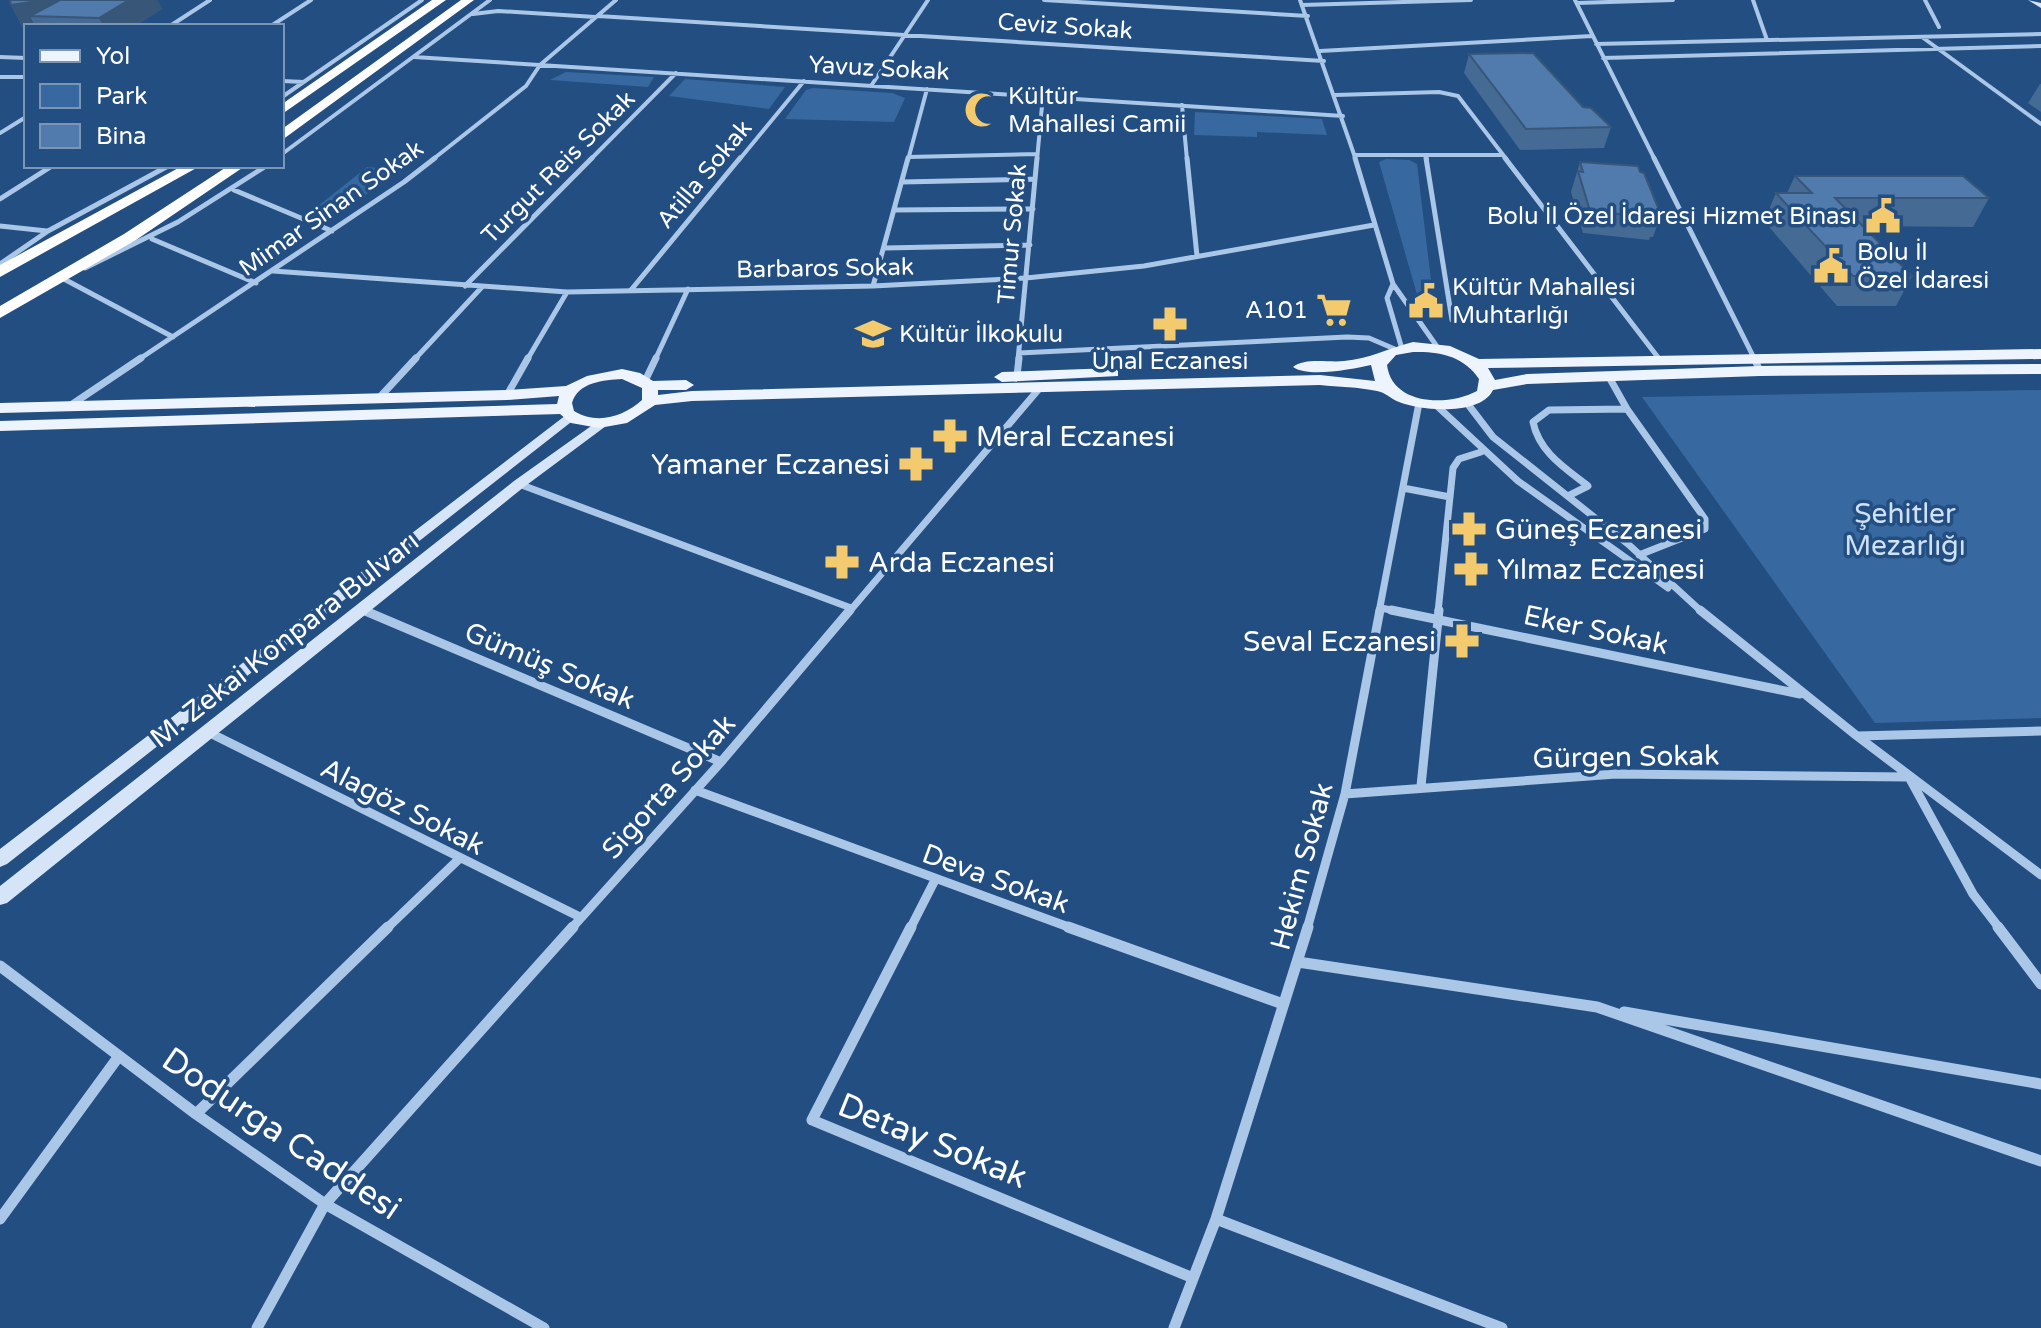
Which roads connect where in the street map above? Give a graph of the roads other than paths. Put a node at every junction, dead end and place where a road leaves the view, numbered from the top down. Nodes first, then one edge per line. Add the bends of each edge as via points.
1 (210, 0) edge
2 (311, 0) edge
3 (422, 0) edge
4 (440, 0) edge
5 (468, 0) edge
6 (490, 0) edge
7 (616, 0) edge
8 (928, 0) edge
9 (1044, 0) edge
10 (1218, 0) edge
11 (1471, 0) edge
12 (1673, 0) edge
13 (1753, 0) edge
14 (1925, 0) edge
15 (2032, 0) edge
16 (1301, 2) edge
17 (1576, 2) edge
18 (2041, 6) edge
19 (1216, 11) junction
20 (470, 15) junction
21 (597, 16) junction
22 (1308, 16) junction
23 (173, 24) edge
24 (274, 24) edge
25 (1939, 27) dead end
26 (907, 34) junction
27 (2041, 34) edge
28 (1592, 36) junction
29 (1921, 36) junction
30 (1767, 40) junction
31 (1596, 44) junction
32 (2041, 46) edge
33 (1940, 50) junction
34 (1320, 51) junction
35 (0, 57) edge
36 (414, 57) junction
37 (24, 58) edge
38 (1603, 58) junction
39 (1324, 61) junction
40 (540, 65) junction
41 (676, 73) junction
42 (0, 77) edge
43 (24, 77) edge
44 (284, 81) edge
45 (804, 81) junction
46 (305, 82) junction
47 (871, 86) junction
48 (927, 89) junction
49 (1043, 95) junction
50 (1335, 95) junction
51 (284, 96) edge
52 (1182, 105) junction
53 (284, 109) edge
54 (1343, 116) junction
55 (24, 118) edge
56 (2041, 124) edge
57 (0, 133) edge
58 (284, 135) edge
59 (284, 153) edge
60 (1037, 154) junction
61 (1355, 155) junction
62 (1426, 155) junction
63 (1501, 155) junction
64 (908, 157) junction
65 (49, 168) edge
66 (164, 168) edge
67 (189, 168) edge
68 (235, 168) edge
69 (263, 168) edge
70 (1035, 179) junction
71 (902, 182) junction
72 (234, 190) junction
73 (0, 199) edge
74 (1033, 209) junction
75 (894, 210) junction
76 (1374, 225) junction
77 (0, 226) edge
78 (48, 231) junction
79 (332, 231) junction
80 (152, 239) junction
81 (1030, 245) junction
82 (885, 248) junction
83 (1197, 256) junction
84 (0, 264) edge
85 (273, 271) junction
86 (0, 272) edge
87 (62, 278) junction
88 (1026, 278) junction
89 (256, 283) junction
90 (1393, 284) junction
91 (465, 286) junction
92 (873, 286) junction
93 (482, 287) junction
94 (688, 289) junction
95 (631, 290) junction
96 (567, 292) junction
97 (0, 313) edge
98 (1452, 320) dead end
99 (173, 337) junction
100 (1438, 348) junction
101 (1394, 352) junction
102 (1019, 353) junction
103 (2041, 354) edge
104 (1660, 360) junction
105 (1477, 364) junction
106 (1756, 364) junction
107 (2041, 369) edge
108 (1017, 376) junction
109 (1609, 377) junction
110 (1488, 386) junction
111 (1387, 387) junction
112 (648, 389) junction
113 (571, 390) junction
114 (1038, 390) junction
115 (507, 395) junction
116 (379, 398) junction
117 (1419, 403) junction
118 (1467, 403) junction
119 (1437, 406) junction
120 (68, 407) junction
121 (0, 408) edge
122 (1627, 409) junction
123 (567, 412) junction
124 (601, 423) junction
125 (0, 426) edge
126 (1481, 452) junction
127 (519, 484) junction
128 (1403, 488) junction
129 (1568, 496) junction
130 (1450, 497) junction
131 (1639, 555) junction
132 (1687, 600) junction
133 (851, 608) junction
134 (1381, 608) junction
135 (363, 610) junction
136 (1438, 619) junction
137 (1802, 694) junction
138 (2041, 731) edge
139 (208, 732) junction
140 (1857, 736) junction
141 (721, 762) junction
142 (1909, 777) junction
143 (1421, 786) junction
144 (695, 790) junction
145 (1345, 794) junction
146 (0, 859) edge
147 (459, 859) junction
148 (2041, 875) edge
149 (935, 880) junction
150 (0, 897) edge
151 (580, 917) junction
152 (1298, 962) junction
153 (0, 966) edge
154 (2041, 984) edge
155 (1283, 1004) junction
156 (1597, 1007) junction
157 (119, 1056) junction
158 (2041, 1084) edge
159 (196, 1114) junction
160 (2041, 1161) edge
161 (325, 1204) junction
162 (0, 1219) edge
163 (1216, 1219) junction
164 (1193, 1278) junction
165 (257, 1328) edge
166 (544, 1328) edge
167 (1174, 1328) edge
168 (1502, 1328) edge

1 - 23 street
2 - 24 street
3 - 46 street
4 - 53 highway
5 - 58 highway
6 - 20 street
7 - 21 street, Mimar Sinan Sokak
8 - 26 street
9 - 19 street
10 - 19 street
11 - 16 street
12 - 17 street
13 - 30 street
14 - 25 street
15 - 18 main road
16 - 22 street
17 - 28 street
19 - 22 street
20 - 21 street, Ceviz Sokak via 498,11
20 - 36 street
21 - 26 street, Ceviz Sokak
21 - 40 street, Mimar Sinan Sokak
22 - 34 street
26 - 39 street, Ceviz Sokak
26 - 47 street
27 - 29 street
28 - 31 street
28 - 34 street
29 - 30 street
29 - 33 street
30 - 31 street
31 - 38 street
32 - 33 street
33 - 38 street
33 - 56 street
34 - 39 street
35 - 37 street
36 - 40 street, Yavuz Sokak
36 - 59 street
38 - 106 street
39 - 50 street
40 - 41 street, Yavuz Sokak
40 - 79 street, Mimar Sinan Sokak via 526,86
41 - 45 street, Yavuz Sokak
41 - 91 street, Turgut Reis Sokak
42 - 43 street
44 - 46 street
45 - 47 street, Yavuz Sokak
45 - 95 street, Atilla Sokak
46 - 51 street
47 - 48 street, Yavuz Sokak
48 - 49 street, Yavuz Sokak
48 - 64 street
49 - 52 street, Yavuz Sokak
49 - 60 street, Timur Sokak
50 - 54 street
50 - 63 street via 1458,96
52 - 54 street, Yavuz Sokak
52 - 83 street
54 - 61 street
55 - 57 street
60 - 64 street
60 - 70 street, Timur Sokak
61 - 62 street
61 - 76 street
62 - 63 street
62 - 98 street
63 - 104 street
64 - 71 street
65 - 73 street
66 - 78 street
67 - 86 highway
68 - 87 highway
69 - 72 street
70 - 71 street
70 - 74 street, Timur Sokak
71 - 75 street
72 - 79 street
72 - 80 street
74 - 75 street
74 - 81 street, Timur Sokak
75 - 82 street
76 - 83 street, Barbaros Sokak
76 - 90 street
77 - 78 street
78 - 84 street
79 - 85 street, Mimar Sinan Sokak
80 - 87 street
80 - 89 street
81 - 82 street
81 - 88 street, Timur Sokak
82 - 92 street
83 - 88 street, Barbaros Sokak
85 - 89 street, Mimar Sinan Sokak
85 - 91 street, Barbaros Sokak
87 - 97 highway
87 - 99 street
88 - 92 street, Barbaros Sokak
88 - 102 street, Timur Sokak
89 - 99 street, Mimar Sinan Sokak
90 - 100 street
90 - 101 street via 1387,298
91 - 93 street, Barbaros Sokak
92 - 94 street, Barbaros Sokak
93 - 96 street, Barbaros Sokak
93 - 116 street
94 - 95 street, Barbaros Sokak
94 - 112 street
95 - 96 street, Barbaros Sokak
96 - 115 street
99 - 120 street, Mimar Sinan Sokak
100 - 101 main road
100 - 105 main road
101 - 102 street via 1369,338 1347,337
101 - 108 main road via 1344,366
101 - 111 main road via 1378,371
102 - 108 street, Timur Sokak
103 - 106 main road
104 - 105 main road
104 - 106 main road
105 - 110 main road
106 - 107 main road
106 - 109 main road
108 - 112 main road
109 - 110 main road via 1510,380
109 - 122 street
110 - 118 main road
111 - 114 main road via 1320,380
111 - 117 main road
112 - 113 main road via 635,376 608,375
112 - 114 main road via 692,396
112 - 124 main road via 631,416
113 - 115 main road
113 - 123 main road
114 - 133 street, Sigorta Sokak
115 - 116 main road
116 - 120 main road
117 - 119 main road
117 - 128 street, Hekim Sokak
118 - 119 main road
118 - 129 street via 1493,437
119 - 126 street
120 - 121 main road
122 - 129 street via 1549,410 1533,422 1544,448 1588,486
122 - 131 street via 1705,519 1705,529
123 - 124 main road
123 - 125 main road
123 - 146 main road, M. Zekai Konpara Bulvarı
124 - 127 main road, M. Zekai Konpara Bulvarı
126 - 130 street via 1459,459
126 - 132 street
127 - 133 street
127 - 135 main road, M. Zekai Konpara Bulvarı
128 - 130 street
128 - 134 street, Hekim Sokak
129 - 131 street
130 - 136 street
131 - 132 street
132 - 137 street
133 - 141 street, Sigorta Sokak
134 - 136 street, Eker Sokak
134 - 145 street, Hekim Sokak
135 - 139 main road, M. Zekai Konpara Bulvarı
135 - 141 street, Gümüş Sokak
136 - 137 street, Eker Sokak
136 - 143 street
137 - 140 street
138 - 140 street
139 - 147 street, Alagöz Sokak
139 - 150 main road, M. Zekai Konpara Bulvarı
140 - 142 street
141 - 144 street, Sigorta Sokak
142 - 143 street, Gürgen Sokak via 1616,774
142 - 148 street
142 - 154 street via 1973,894
143 - 145 street, Gürgen Sokak
144 - 149 street, Deva Sokak
144 - 151 street, Sigorta Sokak
145 - 152 street, Hekim Sokak
147 - 151 street, Alagöz Sokak
147 - 159 street
149 - 155 street, Deva Sokak
149 - 164 street, Detay Sokak via 812,1120
151 - 161 street, Sigorta Sokak
152 - 155 street, Hekim Sokak
152 - 156 street
153 - 157 street, Dodurga Caddesi
155 - 163 street, Hekim Sokak
156 - 158 street
156 - 160 street
157 - 159 street, Dodurga Caddesi
157 - 162 street
159 - 161 street, Dodurga Caddesi
161 - 165 street, Sigorta Sokak
161 - 166 street, Dodurga Caddesi
163 - 164 street, Hekim Sokak
163 - 168 street
164 - 167 street, Hekim Sokak

